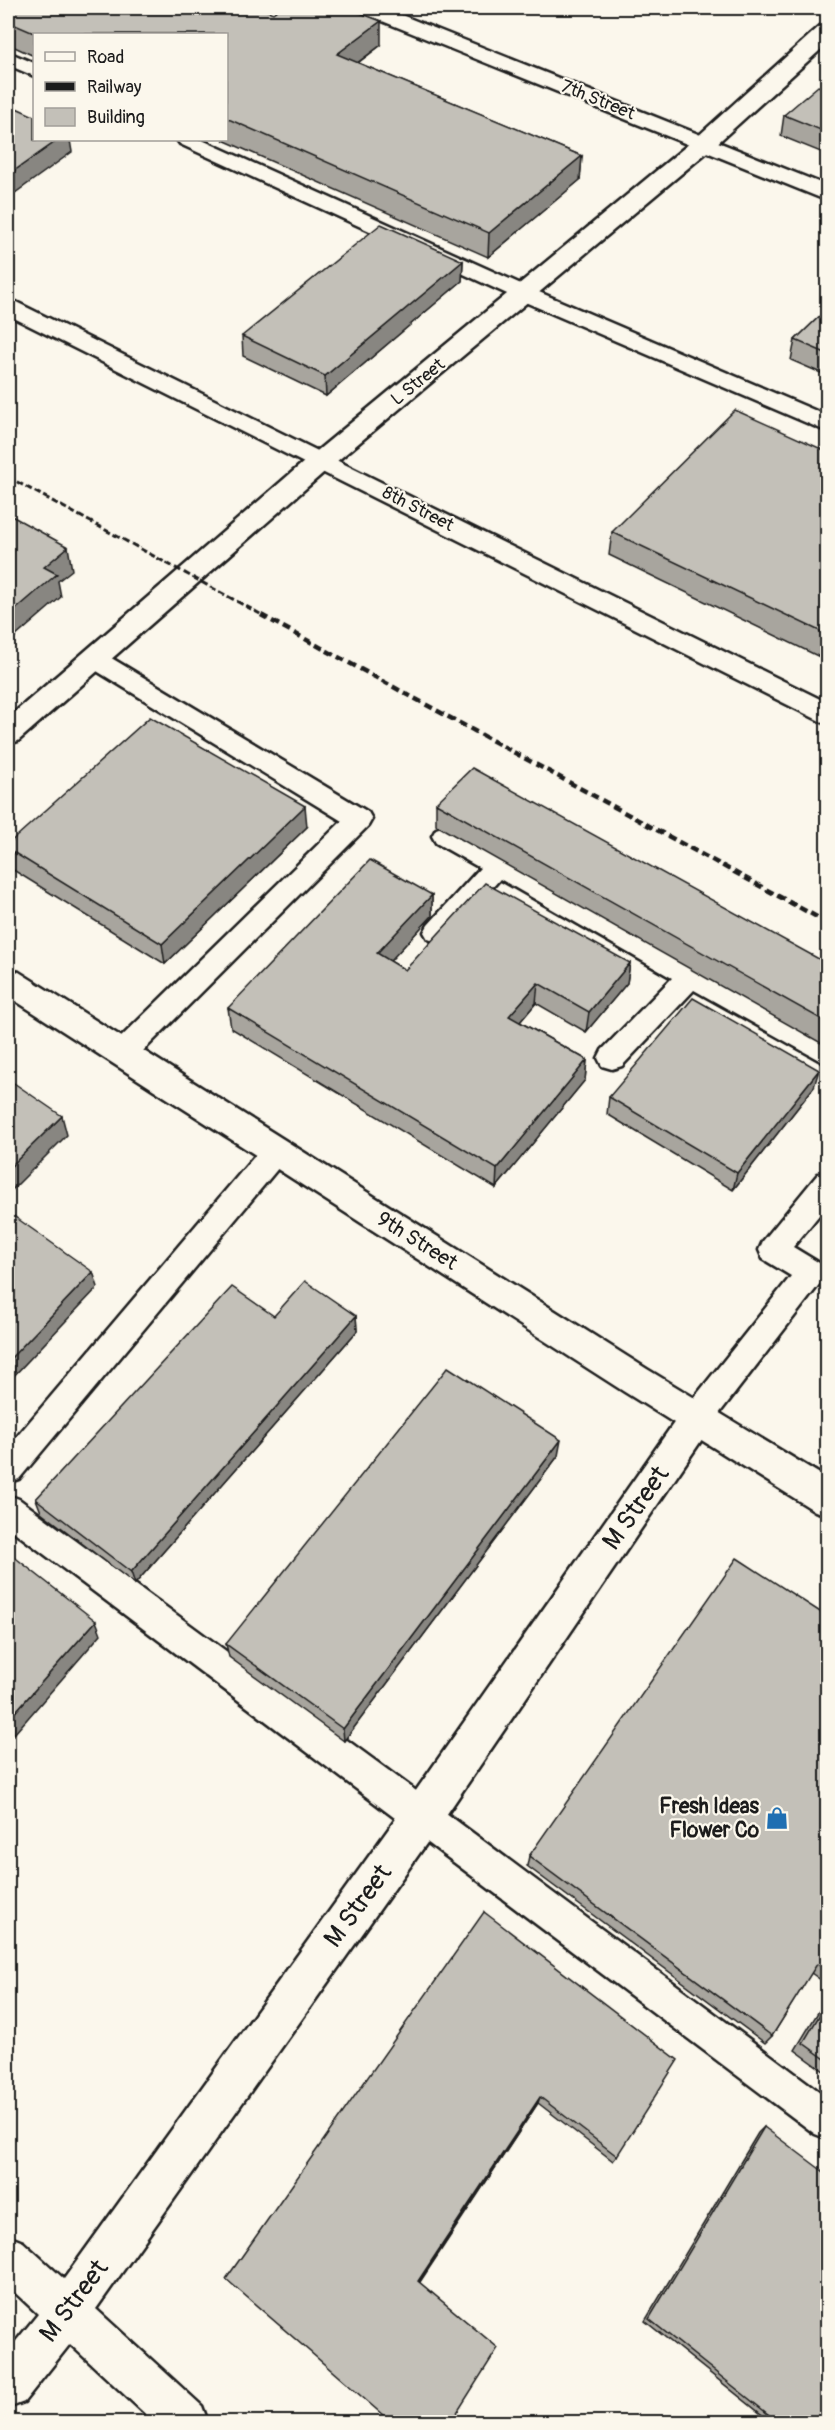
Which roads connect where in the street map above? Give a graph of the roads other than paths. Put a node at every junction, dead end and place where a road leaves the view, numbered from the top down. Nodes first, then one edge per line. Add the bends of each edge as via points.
1 (367, 8) edge
2 (828, 31) edge
3 (8, 58) edge
4 (33, 70) edge
5 (189, 141) edge
6 (704, 143) junction
7 (828, 194) edge
8 (525, 294) junction
9 (8, 306) edge
10 (828, 425) edge
11 (321, 461) junction
12 (95, 659) junction
13 (828, 715) edge
14 (8, 734) edge
15 (446, 836) edge
16 (497, 866) junction
17 (436, 932) edge
18 (691, 976) junction
19 (8, 981) edge
20 (122, 1054) junction
21 (828, 1054) edge
22 (612, 1058) dead end
23 (275, 1152) junction
24 (828, 1182) edge
25 (697, 1418) junction
26 (8, 1469) edge
27 (828, 1499) edge
28 (8, 1509) edge
29 (422, 1816) junction
30 (828, 2121) edge
31 (8, 2257) edge
32 (68, 2311) junction
33 (8, 2386) edge
34 (186, 2422) edge

1 - 6 street, 7th Street
2 - 6 street, L Street
3 - 4 lane
5 - 8 lane
6 - 7 street, 7th Street
6 - 8 street, L Street
8 - 10 lane
8 - 11 street, L Street
9 - 11 street, 8th Street
11 - 12 street, L Street
11 - 13 street, 8th Street
12 - 14 street, L Street
12 - 20 lane via 359,819
15 - 16 lane
16 - 17 lane
16 - 18 lane
18 - 21 lane
18 - 22 lane
19 - 20 street, 9th Street
20 - 23 street, 9th Street
23 - 25 street, 9th Street
23 - 26 lane
24 - 25 lane via 773,1250 811,1273
25 - 27 street, 9th Street
25 - 29 street, M Street
28 - 29 lane
29 - 30 lane
29 - 32 street, M Street
31 - 32 street
32 - 33 street, M Street
32 - 34 street

